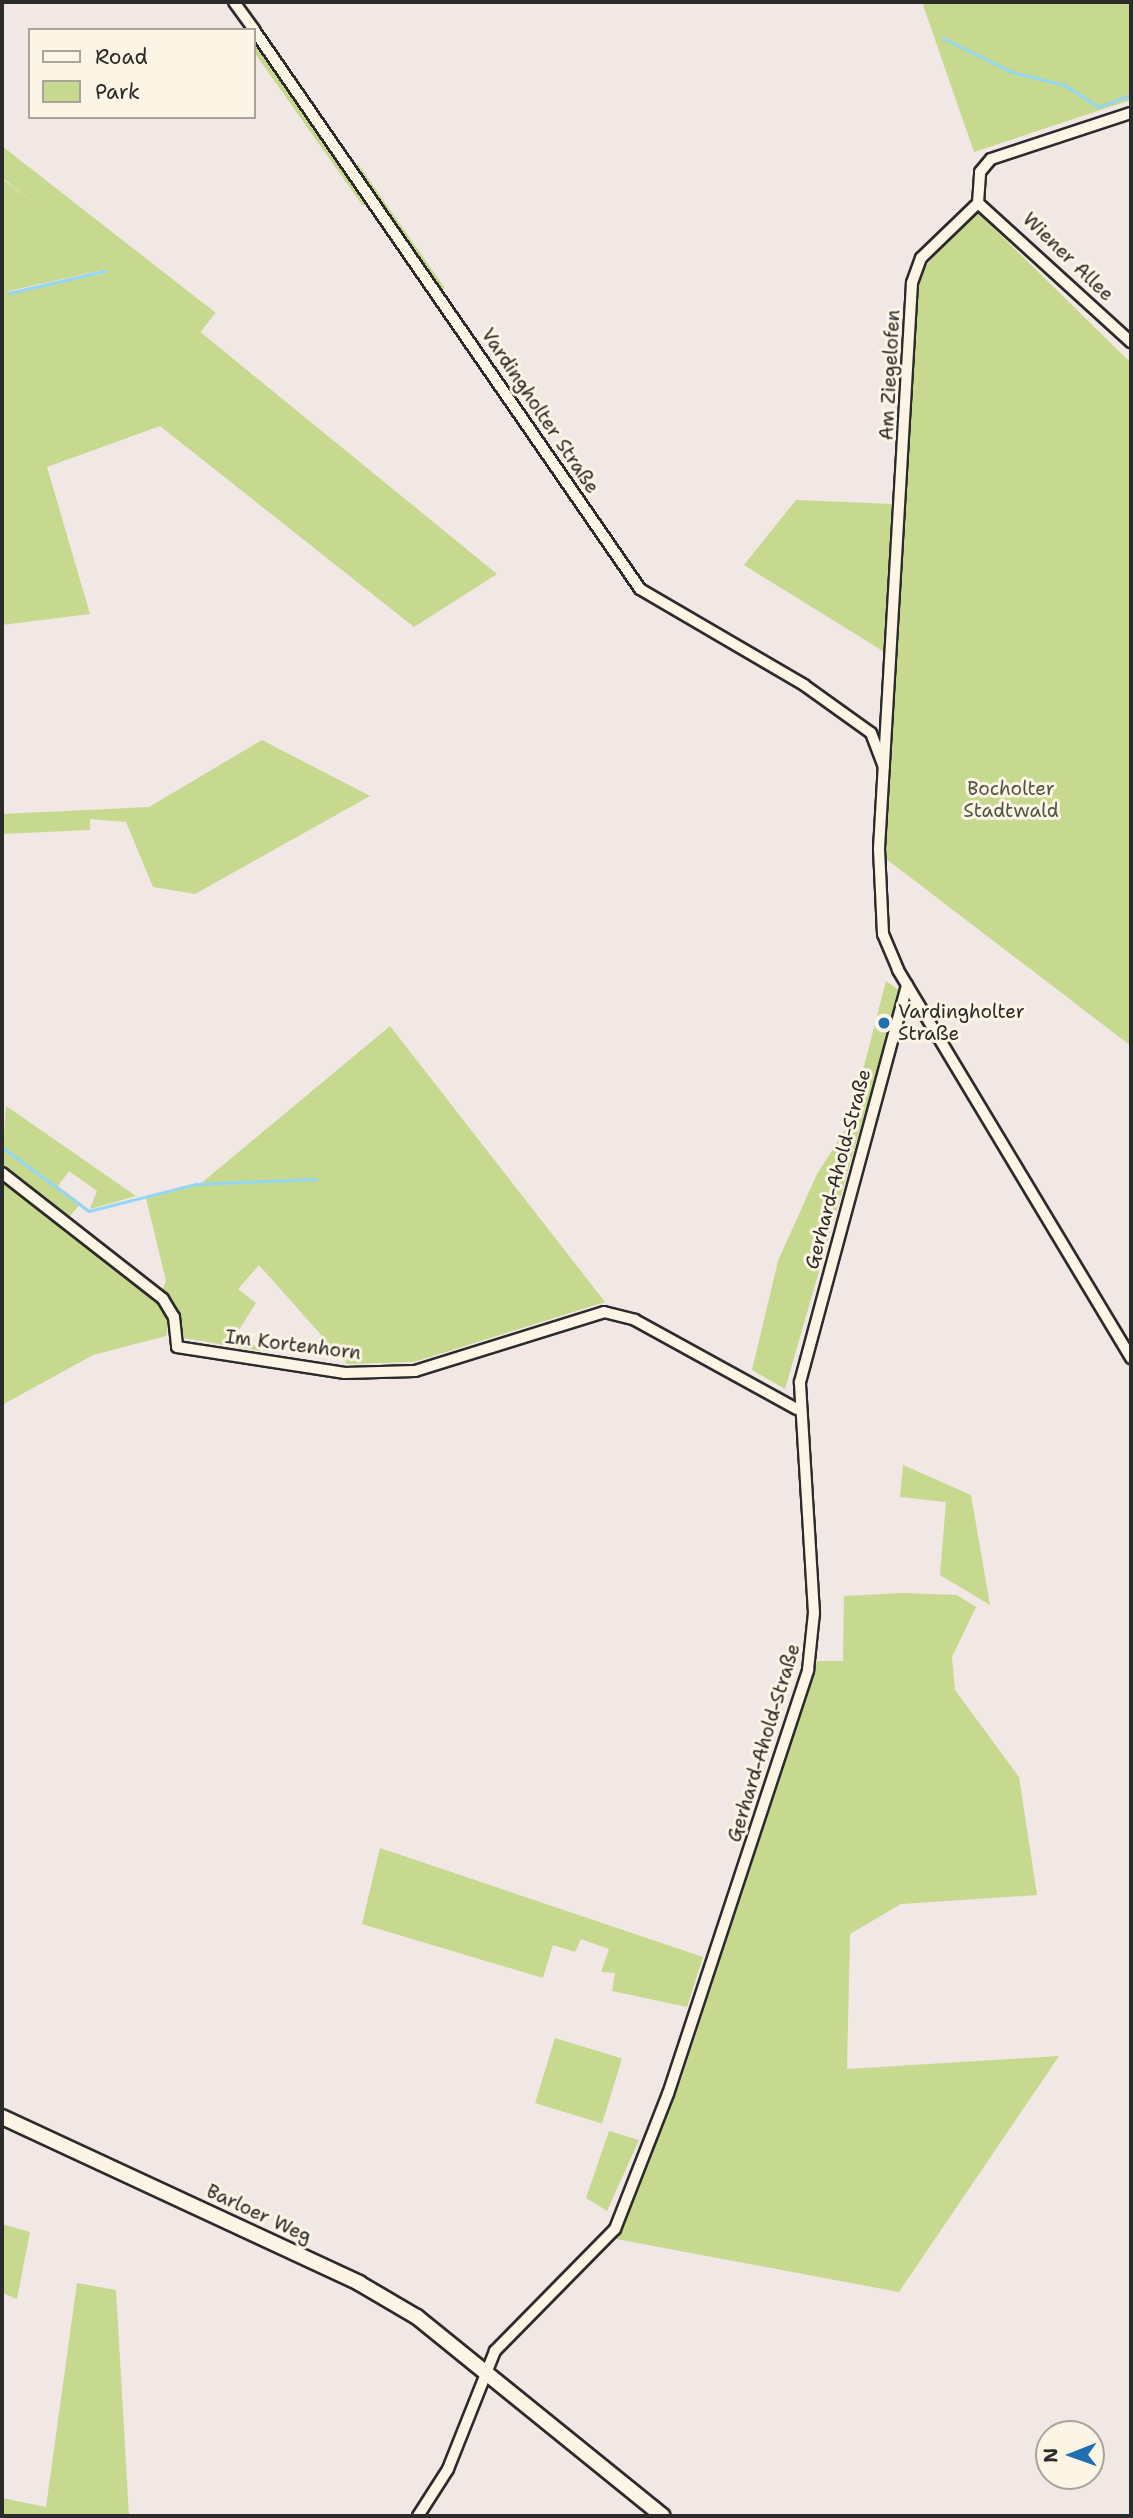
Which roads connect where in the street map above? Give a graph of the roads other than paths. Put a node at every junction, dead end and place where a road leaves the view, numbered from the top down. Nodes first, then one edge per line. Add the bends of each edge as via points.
1 (234, 2) edge
2 (253, 28) edge
3 (256, 33) edge
4 (1131, 113) edge
5 (978, 203) junction
6 (1131, 342) edge
7 (888, 730) junction
8 (870, 733) junction
9 (886, 771) junction
10 (907, 985) junction
11 (2, 1173) edge
12 (1131, 1358) edge
13 (797, 1409) junction
14 (2, 2117) edge
15 (487, 2369) junction
16 (655, 2514) edge
17 (418, 2516) edge

1 - 2 street, Vardingholter Straße
3 - 8 street, Vardingholter Straße via 640,589 804,685
4 - 5 street via 991,159 980,172
5 - 6 street, Wiener Allee
5 - 7 street, Am Ziegelofen via 914,269
7 - 8 street
7 - 9 street, Am Ziegelofen
8 - 9 street
9 - 10 street via 879,895 886,943
10 - 12 street
10 - 13 street, Gerhard-Ahold-Straße
11 - 13 street, Im Kortenhorn via 163,1299 174,1317 177,1347 345,1373 415,1371 604,1312 635,1320
13 - 15 street, Gerhard-Ahold-Straße via 814,1645 773,1781 615,2229 495,2351
14 - 15 street, Barloer Weg via 359,2283
15 - 16 street, Barloer Weg
15 - 17 street via 448,2469

